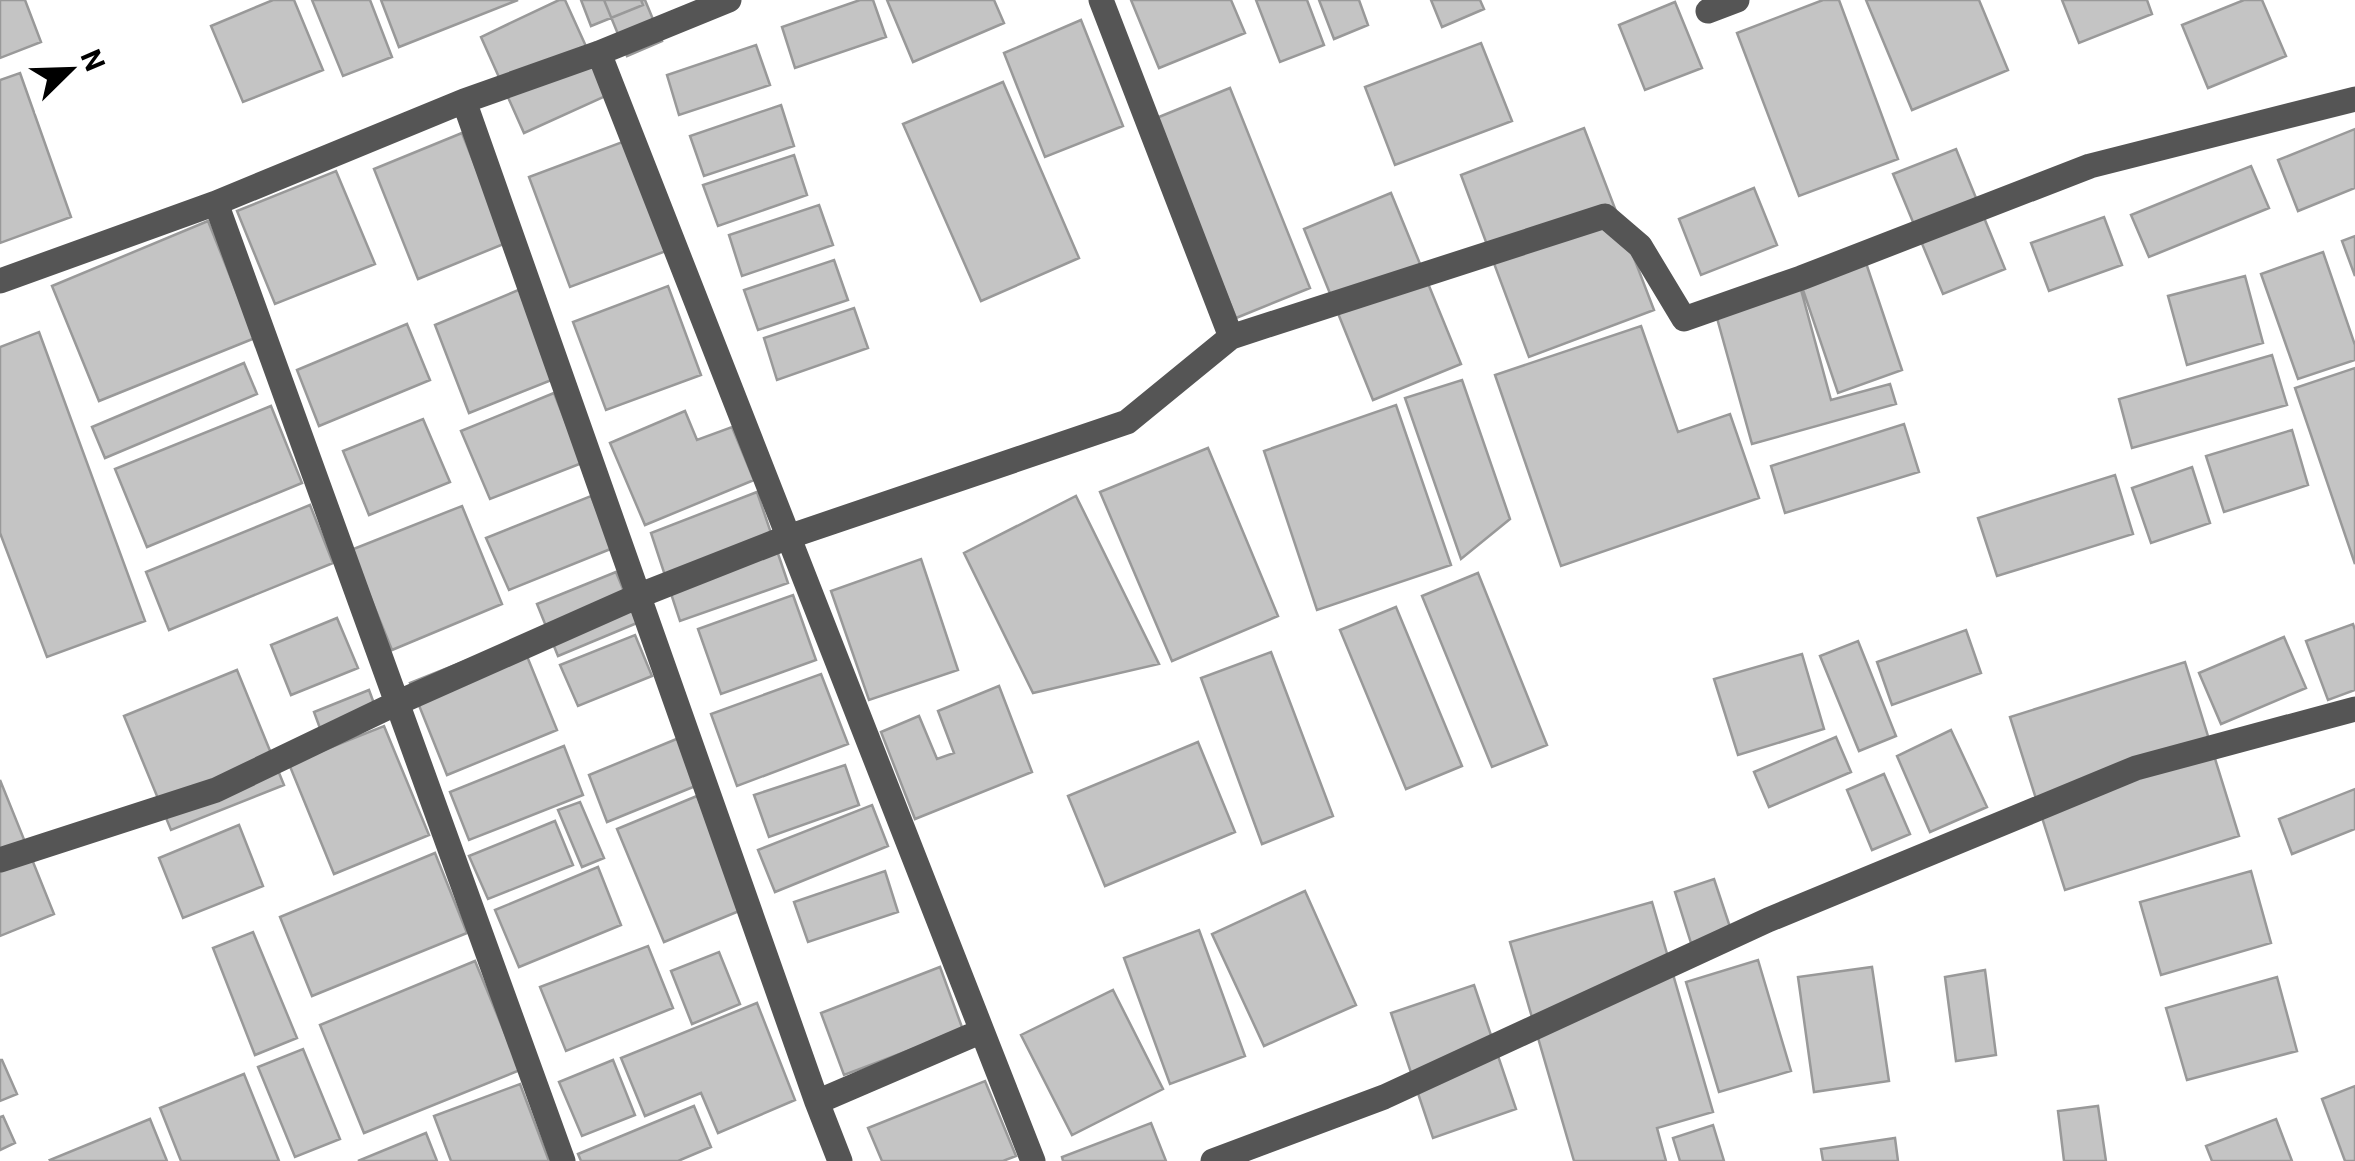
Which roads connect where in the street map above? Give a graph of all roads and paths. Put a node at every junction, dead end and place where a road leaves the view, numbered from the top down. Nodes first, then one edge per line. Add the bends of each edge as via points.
1 (729, 0) edge
2 (1101, 0) edge
3 (1736, 0) edge
4 (670, 10) edge
5 (1708, 11) dead end
6 (598, 53) junction
7 (2355, 99) edge
8 (464, 101) junction
9 (216, 203) junction
10 (0, 281) edge
11 (1231, 337) junction
12 (788, 537) junction
13 (638, 596) junction
14 (397, 703) junction
15 (2355, 709) edge
16 (0, 860) edge
17 (982, 1031) junction
18 (818, 1102) junction
19 (563, 1161) edge
20 (840, 1161) edge
21 (1034, 1161) edge
22 (1213, 1161) edge

1 - 4 street
2 - 11 street
3 - 5 street
4 - 6 street
6 - 8 street
6 - 12 street
7 - 11 street via 2090,166 1684,319 1640,246 1605,216
8 - 9 street
8 - 13 street
9 - 10 street
9 - 14 street
11 - 12 street via 1128,422
12 - 13 street
12 - 17 street
13 - 14 street
13 - 18 street
14 - 16 street via 216,790
14 - 19 street
15 - 22 street via 2136,768 1768,920 1384,1097
17 - 18 street
17 - 21 street
18 - 20 street

